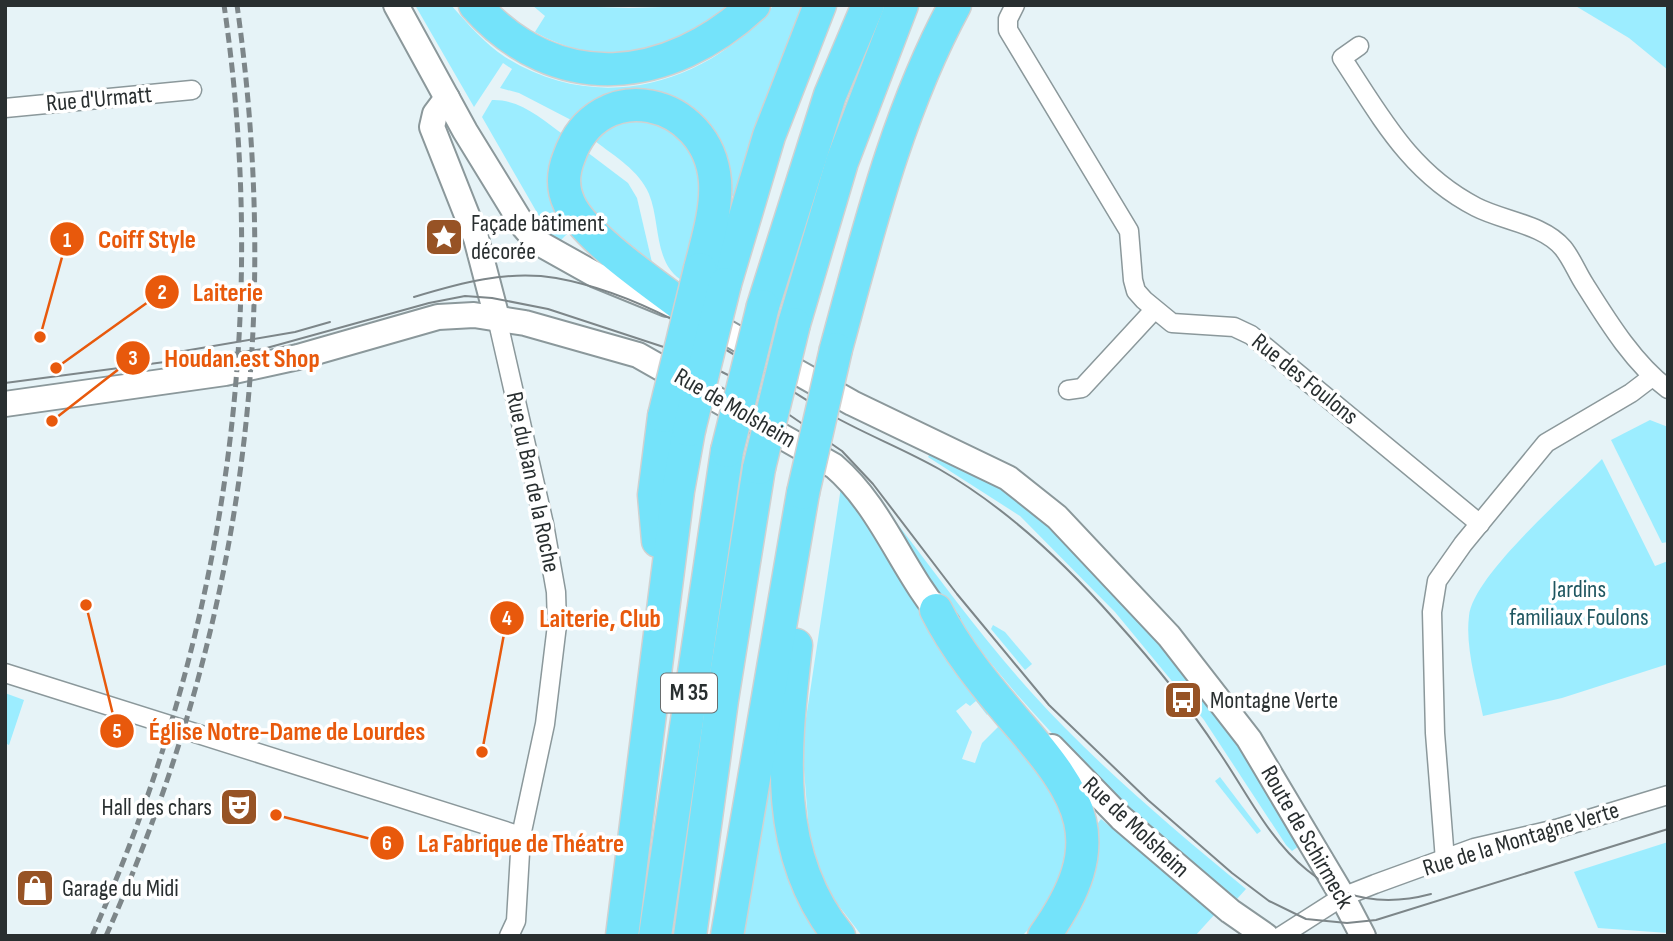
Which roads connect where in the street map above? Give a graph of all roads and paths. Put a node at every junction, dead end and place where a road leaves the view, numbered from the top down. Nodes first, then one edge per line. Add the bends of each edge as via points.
1 (396, 5) edge
2 (475, 5) edge
3 (754, 5) edge
4 (820, 5) edge
5 (868, 5) edge
6 (902, 5) edge
7 (955, 5) edge
8 (1015, 5) edge
9 (1359, 46) dead end
10 (192, 90) dead end
11 (447, 98) junction
12 (5, 108) edge
13 (713, 277) junction
14 (1154, 310) junction
15 (695, 315) junction
16 (497, 318) junction
17 (1652, 377) junction
18 (1668, 389) edge
19 (1068, 390) dead end
20 (5, 404) edge
21 (801, 504) junction
22 (1480, 524) junction
23 (936, 610) junction
24 (5, 673) edge
25 (1668, 795) edge
26 (521, 836) junction
27 (1445, 860) junction
28 (1323, 863) junction
29 (1375, 884) junction
30 (1342, 897) junction
31 (509, 936) edge
32 (622, 936) edge
33 (655, 936) edge
34 (690, 936) edge
35 (727, 936) edge
36 (839, 936) edge
37 (1044, 936) edge
38 (1266, 936) edge
39 (1282, 936) edge
40 (1363, 936) edge

1 - 11 main road
2 - 3 highway via 514,41 540,54 584,68 608,69 683,54 708,42
4 - 13 highway
5 - 33 highway, M 35, bridge via 830,95 763,306 727,451
6 - 34 highway, M 35, bridge via 842,162 794,324 759,468
7 - 21 highway, bridge via 930,53 872,216
8 - 14 street via 1008,30 1129,231 1136,291
9 - 17 street via 1342,58 1406,154 1477,208 1538,231 1562,247
10 - 12 street, Rue d'Urmatt
11 - 15 main road via 537,242 596,275
11 - 16 main road via 432,127 476,238
13 - 15 highway via 715,183 712,160 694,130 673,113 641,104 608,110 580,137 564,176 568,203 601,240
13 - 32 highway, bridge via 677,423 678,491
14 - 19 street via 1082,388
14 - 22 street, Rue des Foulons via 1172,323 1234,327 1251,335
15 - 28 main road, Route de Schirmeck via 852,403 992,469 1042,504 1169,636 1249,739
16 - 20 main road, Rue de Molsheim via 438,317 262,366
16 - 23 main road, Rue de Molsheim via 638,355 834,466 876,513
16 - 26 street, Rue du Ban de la Roche via 544,524 558,625 545,724
17 - 18 street
17 - 22 street via 1546,443
21 - 35 highway
21 - 36 highway via 801,576 785,768 789,811 808,890
22 - 27 street via 1444,568 1434,592 1435,733
23 - 37 highway via 959,649 1054,764 1076,804 1082,843 1076,879 1066,904
23 - 38 main road, Rue de Molsheim via 1012,704 1121,818
24 - 26 street
25 - 27 street, Rue de la Montagne Verte
26 - 31 street, Rue du Ban de la Roche via 516,921
27 - 29 street, Rue de la Montagne Verte
28 - 29 street, Rue de la Montagne Verte via 1351,883
28 - 30 main road, Route de Schirmeck
29 - 30 street, Rue de la Montagne Verte
30 - 39 street, Rue de la Montagne Verte
30 - 40 main road, Route de Schirmeck

